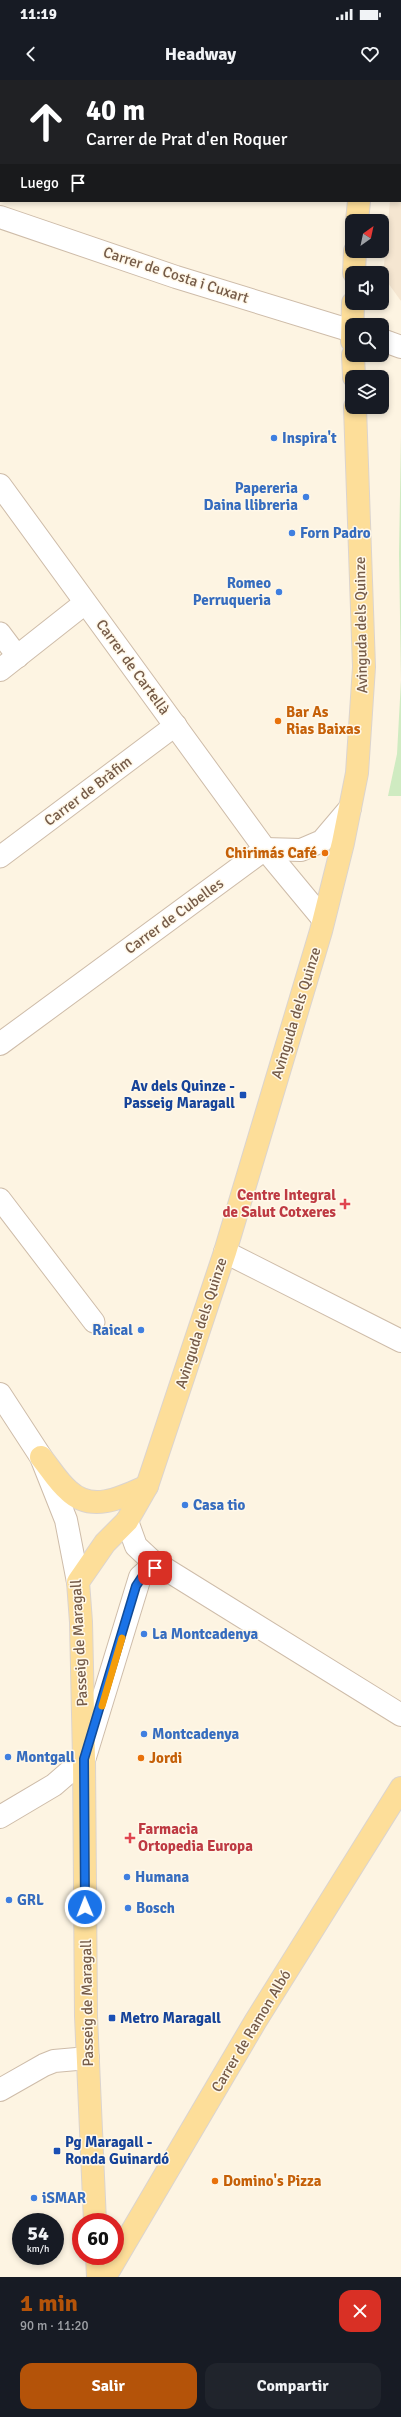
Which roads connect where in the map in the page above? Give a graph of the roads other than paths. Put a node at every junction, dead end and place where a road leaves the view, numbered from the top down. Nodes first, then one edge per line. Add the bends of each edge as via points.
1 (359, 202) edge
2 (358, 214) edge
3 (0, 217) edge
4 (345, 329) edge
5 (389, 343) edge
6 (401, 347) edge
7 (355, 414) edge
8 (0, 485) edge
9 (85, 603) junction
10 (0, 633) edge
11 (18, 657) junction
12 (0, 670) edge
13 (176, 726) junction
14 (350, 808) junction
15 (265, 849) junction
16 (0, 857) edge
17 (323, 920) junction
18 (0, 1044) edge
19 (0, 1199) edge
20 (225, 1252) junction
21 (94, 1322) dead end
22 (401, 1342) edge
23 (0, 1394) edge
24 (41, 1457) junction
25 (147, 1486) junction
26 (127, 1521) junction
27 (165, 1570) junction
28 (78, 1582) junction
29 (401, 1715) edge
30 (84, 1759) junction
31 (401, 1788) edge
32 (0, 1817) edge
33 (88, 2058) junction
34 (0, 2090) edge
35 (95, 2213) edge
36 (97, 2265) edge
37 (98, 2277) edge
38 (105, 2277) edge

1 - 2 main road
3 - 4 street, Carrer de Costa i Cuxart via 176,277
5 - 6 street
7 - 14 main road, Avinguda dels Quinze via 364,667 357,773
8 - 9 street, Carrer de Cartellà
9 - 11 street
9 - 13 street, Carrer de Cartellà
10 - 11 street
11 - 12 street
13 - 15 street, Carrer de Cartellà
13 - 16 street, Carrer de Bràfim
14 - 15 street via 322,841 302,850
14 - 17 main road, Avinguda dels Quinze
15 - 17 street, Carrer de Cartellà
15 - 18 street, Carrer de Cubelles
17 - 20 main road, Avinguda dels Quinze
19 - 21 street
20 - 22 street
20 - 25 main road, Avinguda dels Quinze
23 - 24 street, Passeig de Maragall
24 - 25 main road via 68,1490 84,1500 108,1501
24 - 28 street, Passeig de Maragall via 66,1520
25 - 26 main road, Avinguda dels Quinze
26 - 27 street via 136,1546
26 - 28 main road, Avinguda dels Quinze via 105,1543
27 - 29 street
27 - 30 street via 150,1568 140,1577
28 - 30 main road, Passeig de Maragall
30 - 32 street via 54,1785
30 - 33 main road, Passeig de Maragall
31 - 38 main road, Carrer de Ramon Albó via 255,2022
33 - 34 street via 54,2061
33 - 35 main road, Passeig de Maragall
36 - 37 main road

